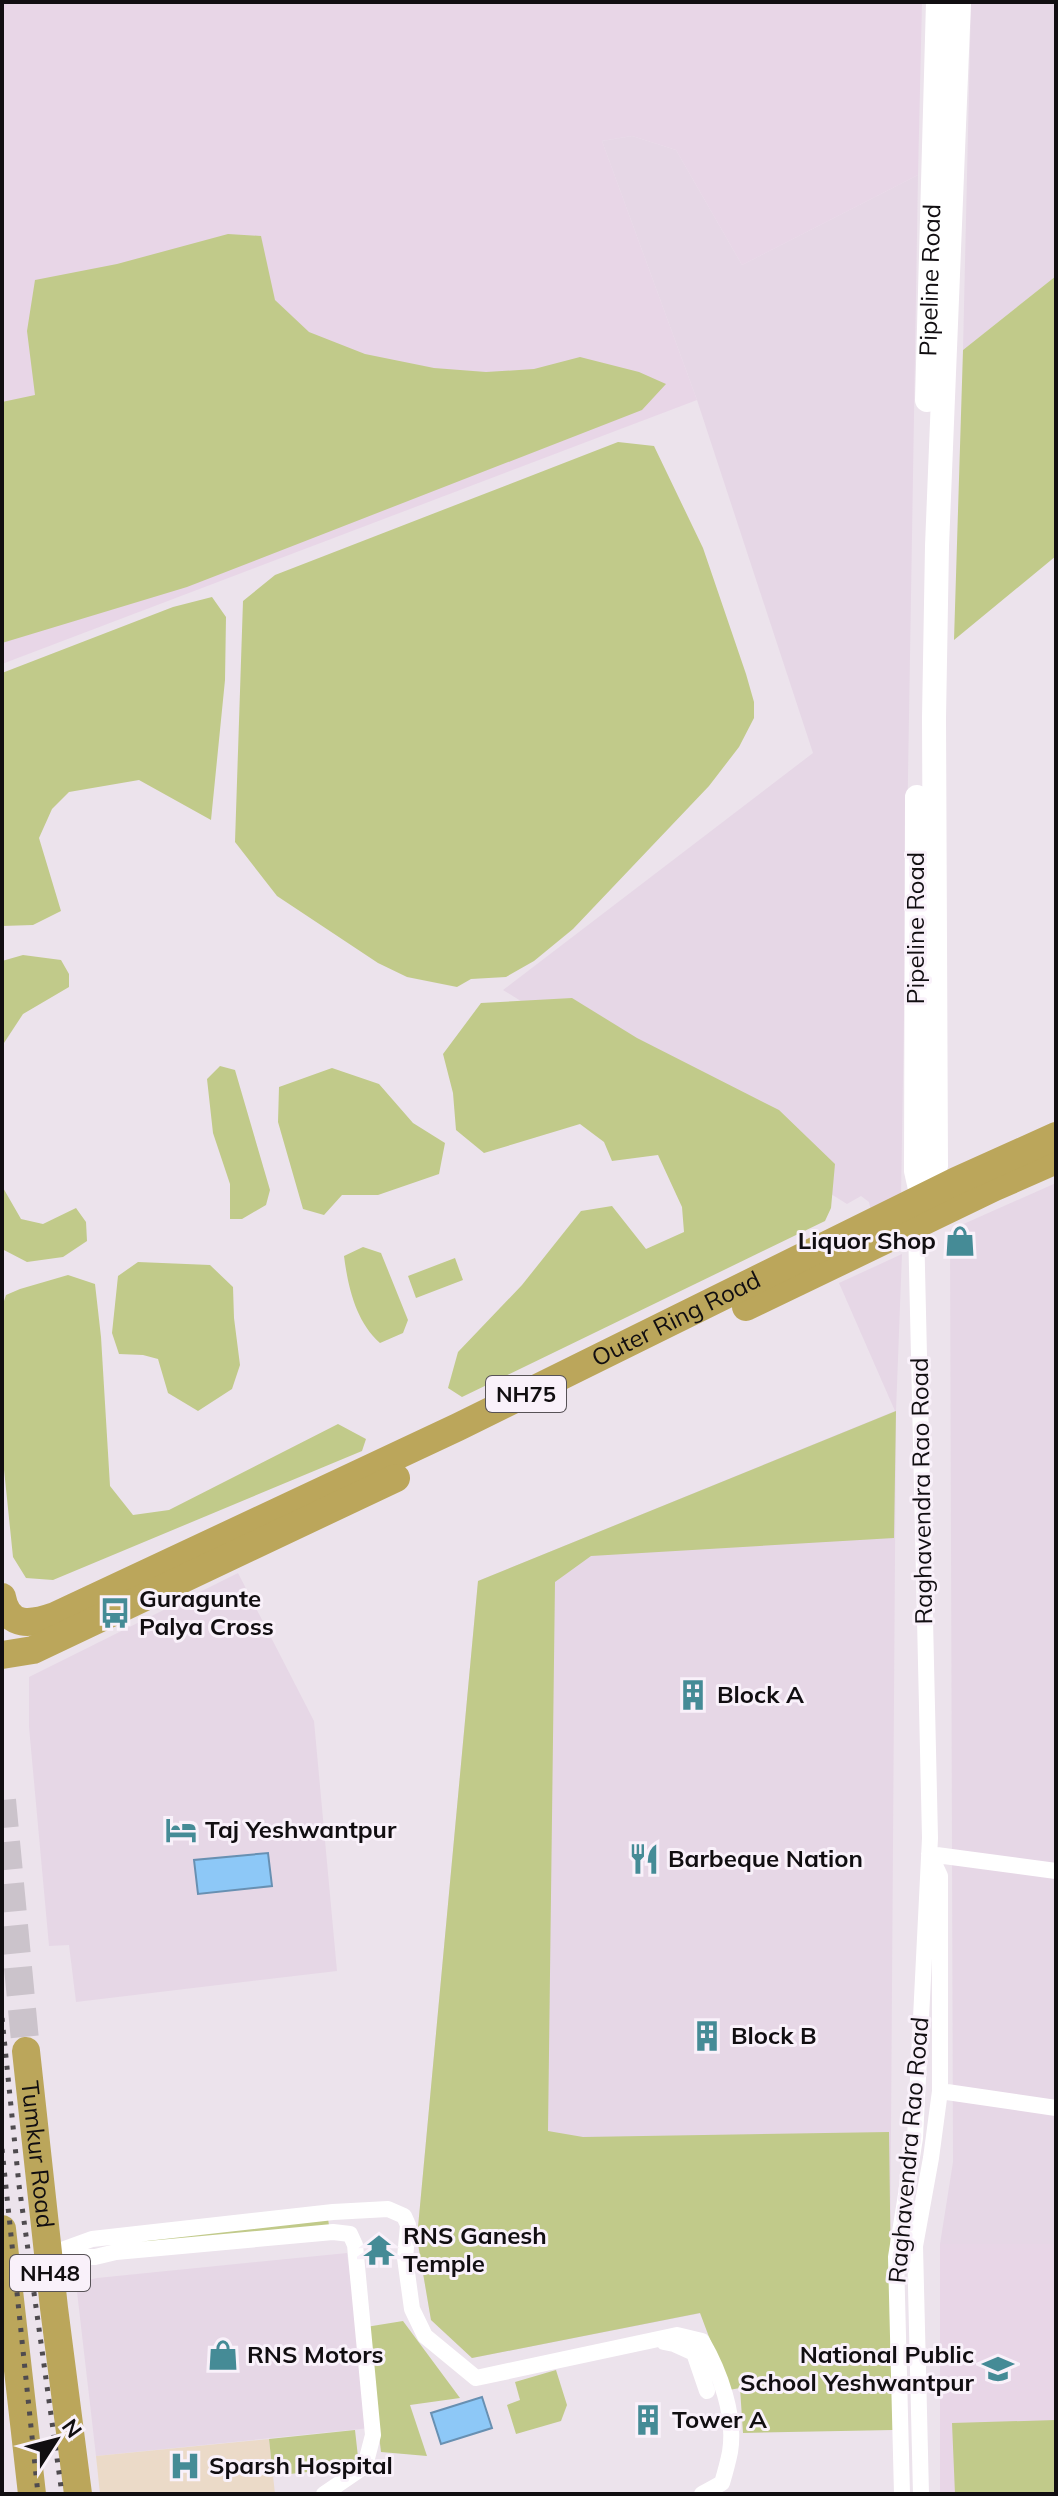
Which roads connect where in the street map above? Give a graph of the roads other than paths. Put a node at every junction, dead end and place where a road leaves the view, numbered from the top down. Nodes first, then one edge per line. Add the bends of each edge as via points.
1 (938, 2) edge
2 (959, 2) edge
3 (926, 1108) junction
4 (1056, 1136) edge
5 (1056, 1160) edge
6 (919, 1212) junction
7 (2, 1597) edge
8 (2, 1655) edge
9 (929, 1854) junction
10 (1056, 1871) edge
11 (26, 2051) tunnel mouth
12 (940, 2091) junction
13 (1056, 2108) edge
14 (333, 2212) junction
15 (2, 2229) edge
16 (333, 2232) junction
17 (48, 2255) junction
18 (654, 2340) junction
19 (707, 2391) dead end
20 (32, 2494) edge
21 (78, 2494) edge
22 (324, 2494) edge
23 (702, 2494) edge
24 (902, 2494) edge
25 (921, 2494) edge

1 - 3 main road, Pipeline Road via 916,851
2 - 3 main road, Pipeline Road via 937,546
3 - 6 main road, Pipeline Road via 936,1166
4 - 6 highway, Outer Ring Road / NH75
5 - 6 highway, Outer Ring Road / NH75
6 - 7 highway, Outer Ring Road / NH75 via 55,1616 21,1622 10,1616
6 - 8 highway, Outer Ring Road / NH75 via 115,1613 33,1650
6 - 9 street, Raghavendra Rao Road
9 - 10 street
9 - 12 street, Raghavendra Rao Road via 940,1876
9 - 24 street, Raghavendra Rao Road via 915,2138 896,2257
11 - 17 highway, Tumkur Road / NH48
12 - 13 street
12 - 25 street, Raghavendra Rao Road via 915,2246
14 - 16 street
14 - 17 street via 92,2239
14 - 18 street via 388,2209 404,2216 412,2309 425,2336 476,2378
15 - 20 highway, Tumkur Road / NH48
16 - 17 street via 95,2257
16 - 22 street via 350,2234 355,2245 373,2435 365,2466
17 - 21 highway, Tumkur Road / NH48
18 - 19 street via 694,2353
18 - 23 street via 677,2335 702,2341 715,2362 731,2422 731,2450 722,2483

